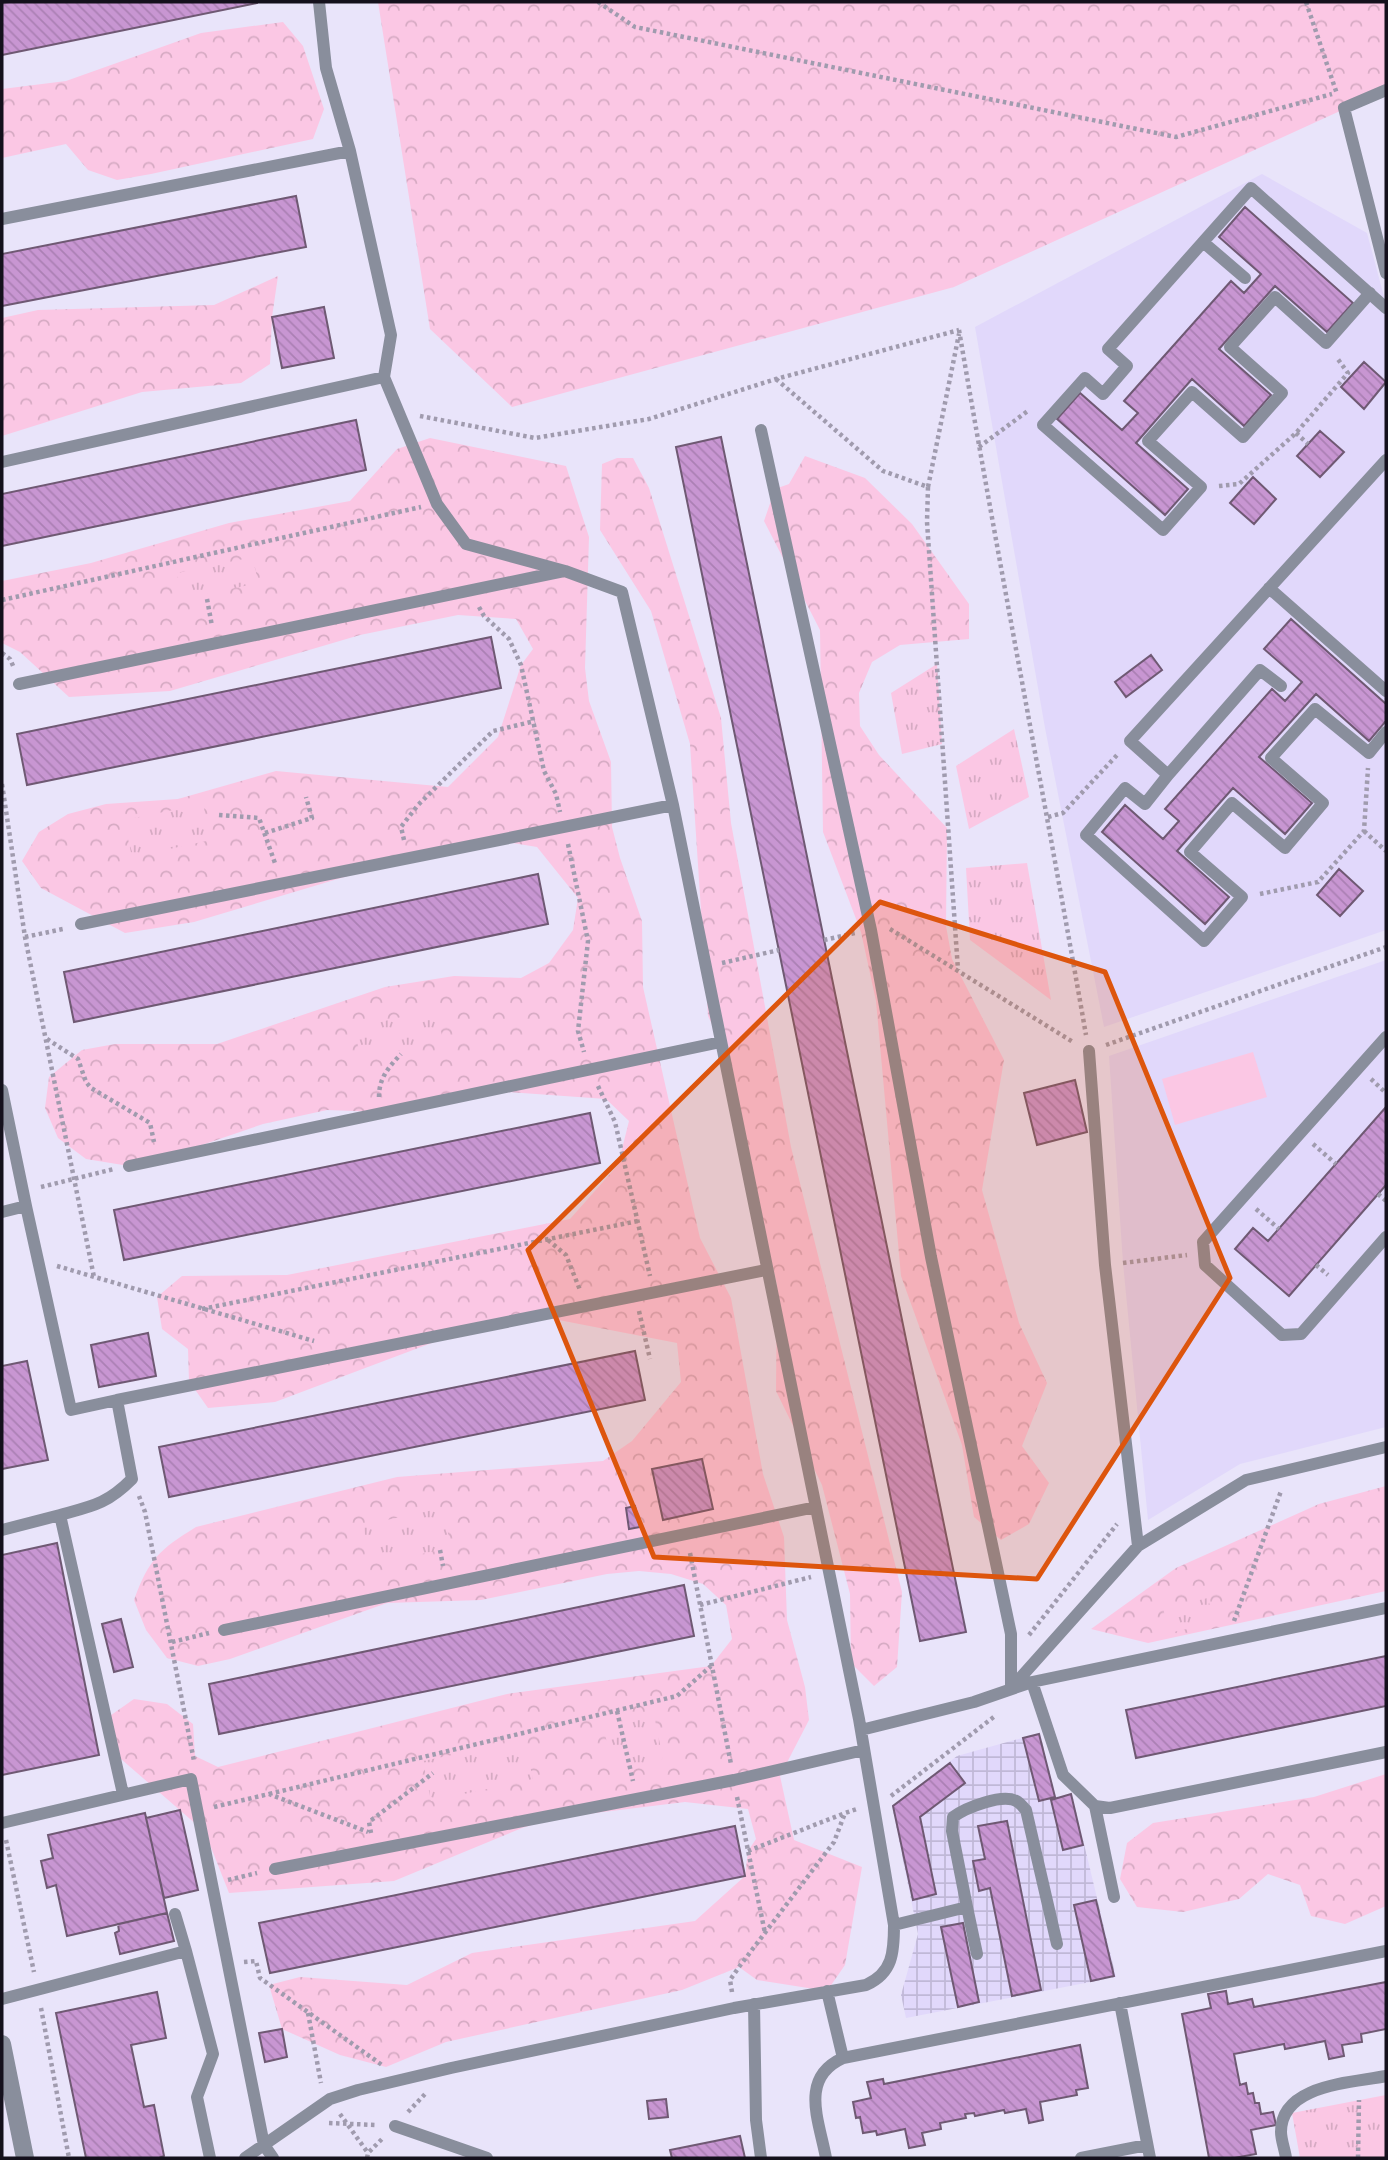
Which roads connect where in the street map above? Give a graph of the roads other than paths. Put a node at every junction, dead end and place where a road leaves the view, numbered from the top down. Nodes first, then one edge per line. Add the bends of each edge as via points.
1 (318, 2) edge
2 (1386, 90) edge
3 (350, 151) junction
4 (2, 219) edge
5 (1203, 242) junction
6 (1386, 273) edge
7 (1245, 278) dead end
8 (1370, 293) junction
9 (1386, 308) edge
10 (384, 377) junction
11 (761, 430) dead end
12 (1386, 460) edge
13 (2, 462) edge
14 (565, 571) junction
15 (1269, 588) junction
16 (19, 684) dead end
17 (1281, 686) dead end
18 (1386, 691) edge
19 (1386, 732) edge
20 (1168, 775) junction
21 (673, 805) junction
22 (81, 925) road end
23 (1386, 1037) edge
24 (721, 1042) junction
25 (1089, 1051) road end
26 (2, 1090) edge
27 (129, 1166) road end
28 (26, 1206) junction
29 (2, 1212) edge
30 (1386, 1237) edge
31 (766, 1270) junction
32 (117, 1400) junction
33 (1386, 1447) edge
34 (816, 1507) junction
35 (60, 1515) junction
36 (2, 1530) edge
37 (1138, 1546) junction
38 (1386, 1608) edge
39 (224, 1630) road end
40 (1032, 1682) junction
41 (1012, 1688) junction
42 (861, 1730) junction
43 (864, 1750) junction
44 (1386, 1752) edge
45 (123, 1794) junction
46 (1095, 1806) junction
47 (2, 1823) edge
48 (275, 1869) road end
49 (1114, 1897) dead end
50 (967, 1907) junction
51 (175, 1914) dead end
52 (894, 1925) junction
53 (1058, 1944) dead end
54 (186, 1951) junction
55 (1386, 1951) edge
56 (977, 1954) dead end
57 (827, 1992) junction
58 (2, 1999) edge
59 (1120, 2003) junction
60 (754, 2004) junction
61 (2, 2044) edge
62 (843, 2058) junction
63 (1386, 2076) edge
64 (395, 2126) road end
65 (264, 2144) junction
66 (1149, 2152) edge
67 (26, 2158) edge
68 (210, 2158) edge
69 (244, 2158) edge
70 (273, 2158) edge
71 (487, 2158) edge
72 (761, 2158) edge
73 (826, 2158) edge
74 (1081, 2158) edge
75 (1286, 2158) edge

1 - 3 lane via 326,68
2 - 6 lane via 1344,108
3 - 4 lane
3 - 10 lane via 391,335
5 - 7 lane
5 - 8 lane via 1251,188
5 - 8 lane via 1108,349 1128,366 1103,394 1085,378 1044,425 1163,530 1201,487 1148,441 1192,392 1243,437 1282,393 1230,347 1275,298 1326,343
8 - 9 lane
10 - 13 lane
10 - 14 lane via 437,504 466,544
11 - 41 lane via 871,930 931,1257 1011,1634
12 - 15 lane
14 - 16 lane
14 - 21 lane via 622,592
15 - 18 lane
15 - 20 lane via 1130,741
17 - 20 lane via 1261,670
19 - 20 lane via 1369,753 1315,709 1271,758 1323,803 1285,848 1232,803 1190,852 1242,897 1204,941 1086,835 1125,788 1145,804
21 - 22 lane
21 - 24 lane
23 - 30 lane via 1203,1242 1205,1265 1282,1335 1301,1334
24 - 27 lane
24 - 31 lane
25 - 37 lane via 1105,1265
26 - 28 lane
28 - 29 lane
28 - 32 lane via 71,1410
31 - 32 lane
31 - 34 lane
32 - 35 lane via 132,1479 99,1505
33 - 37 lane via 1246,1480
34 - 39 lane
34 - 42 lane
35 - 36 lane
35 - 45 lane
37 - 41 lane
38 - 40 lane
40 - 41 lane
40 - 46 lane via 1063,1775
41 - 42 lane
42 - 43 lane
43 - 48 lane via 734,1780
43 - 52 lane
44 - 46 lane via 1110,1808
45 - 47 lane
45 - 65 lane via 191,1779
46 - 49 lane
50 - 52 lane
50 - 53 lane via 953,1817 964,1809 1005,1798 1017,1801 1026,1810
50 - 56 lane
51 - 54 lane
52 - 57 lane via 890,1964 877,1980
54 - 58 lane
54 - 68 lane via 213,2054 197,2097
55 - 59 lane
57 - 60 lane
57 - 62 lane
59 - 62 lane
59 - 66 lane
60 - 65 lane via 358,2090 330,2099
60 - 72 lane
61 - 67 street
62 - 73 lane via 819,2076 816,2086
63 - 75 lane via 1297,2098 1284,2116 1281,2132
64 - 71 lane
65 - 69 lane
65 - 70 lane
66 - 74 lane

